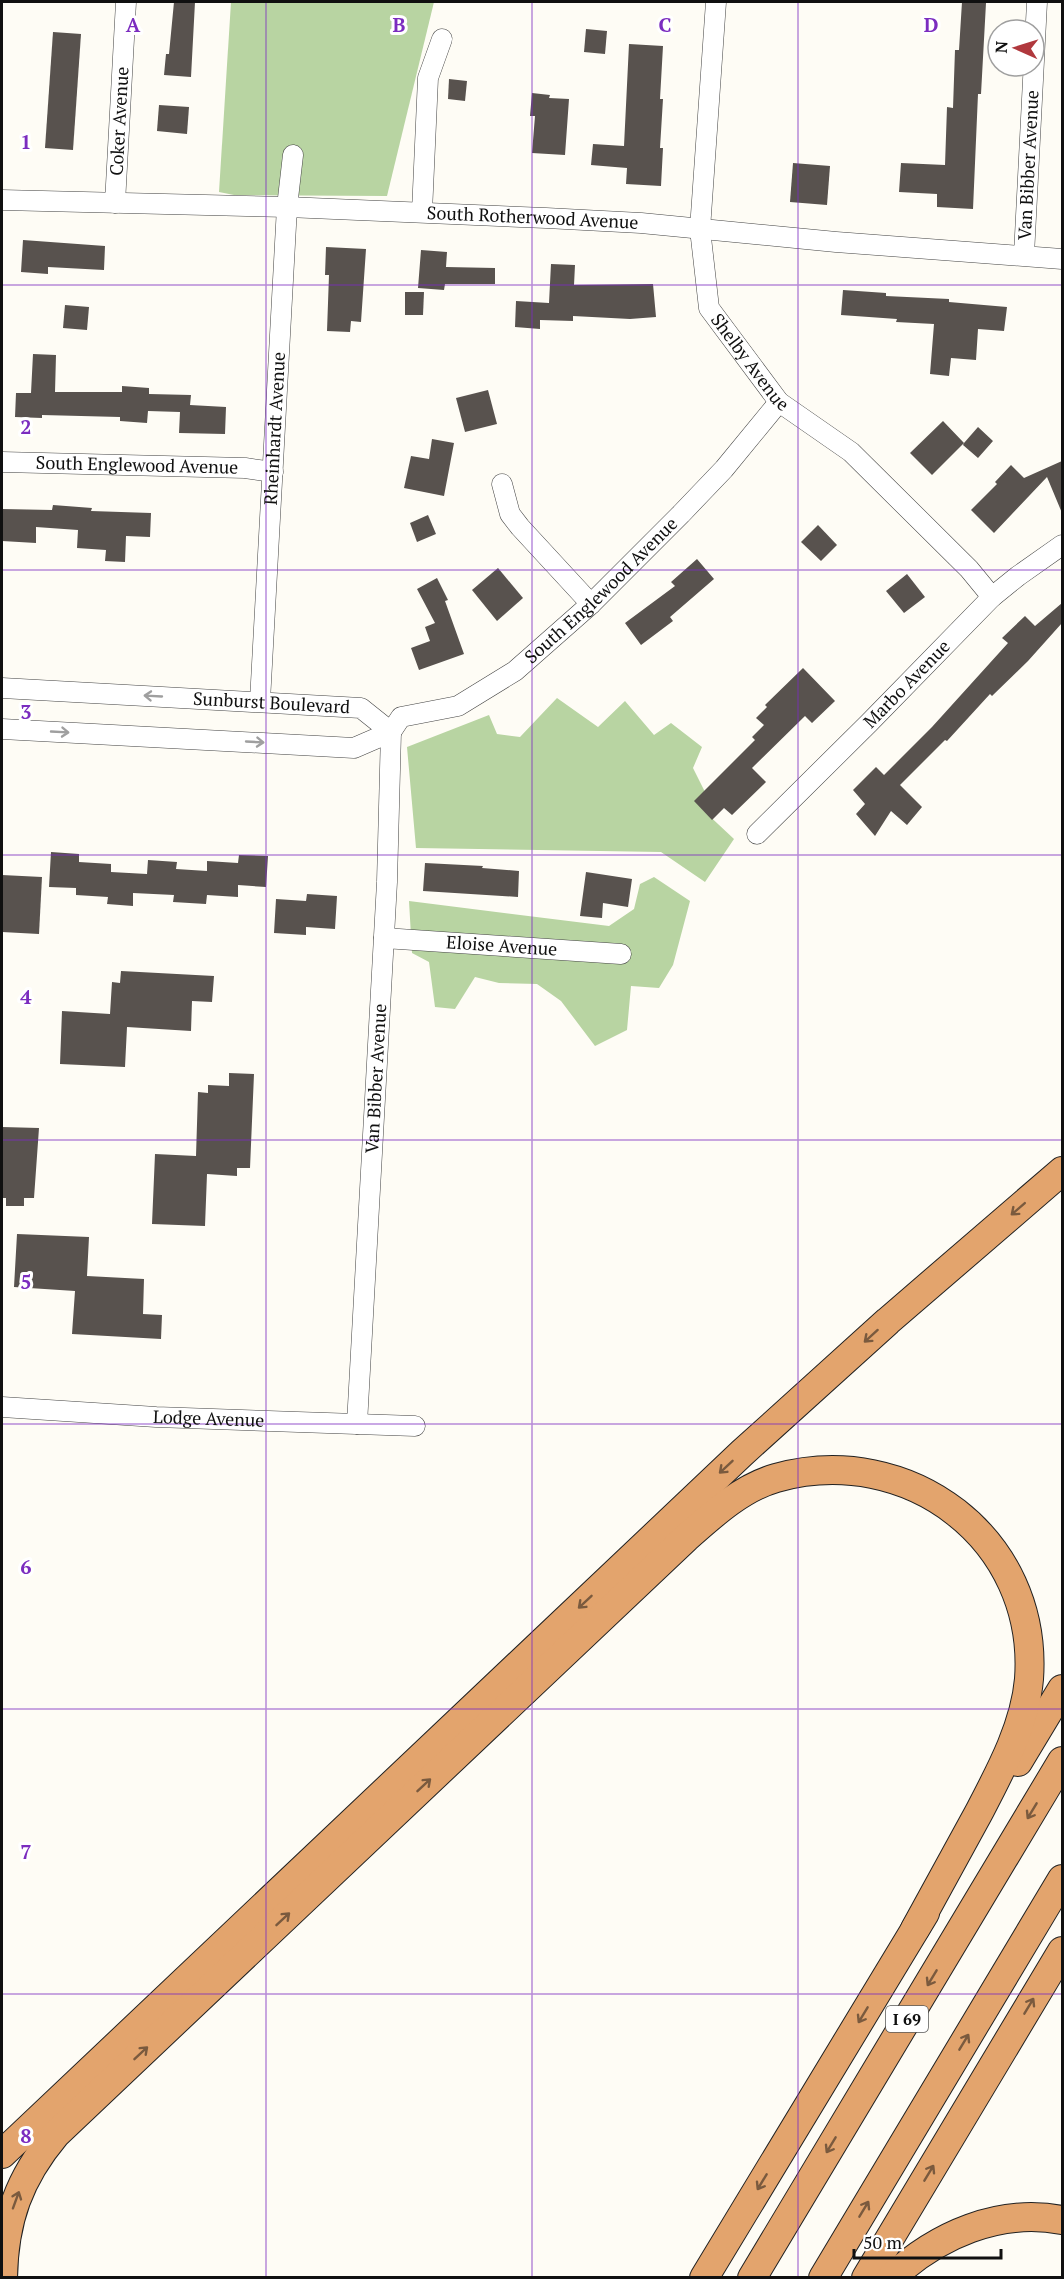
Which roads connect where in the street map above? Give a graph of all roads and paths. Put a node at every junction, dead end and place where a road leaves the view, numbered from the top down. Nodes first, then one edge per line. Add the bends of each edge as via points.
1 (126, 2) edge
2 (716, 2) edge
3 (1038, 2) edge
4 (442, 39) dead end
5 (293, 155) dead end
6 (2, 200) edge
7 (115, 203) junction
8 (287, 207) junction
9 (422, 212) junction
10 (700, 229) junction
11 (1024, 255) junction
12 (1062, 259) edge
13 (779, 402) junction
14 (2, 462) edge
15 (273, 472) junction
16 (502, 484) dead end
17 (1062, 545) edge
18 (992, 597) junction
19 (591, 604) junction
20 (2, 688) edge
21 (260, 701) junction
22 (2, 729) edge
23 (391, 732) junction
24 (757, 834) dead end
25 (384, 938) junction
26 (621, 954) dead end
27 (1062, 1171) edge
28 (2, 1407) edge
29 (357, 1424) junction
30 (415, 1426) dead end
31 (1062, 1689) edge
32 (1062, 1761) edge
33 (1062, 1879) edge
34 (915, 1929) junction
35 (1062, 1951) edge
36 (2, 2154) edge
37 (1062, 2220) edge
38 (3, 2277) edge
39 (704, 2277) edge
40 (752, 2277) edge
41 (823, 2277) edge
42 (866, 2277) edge
43 (891, 2277) edge

1 - 7 street, Coker Avenue
2 - 10 street, Shelby Avenue
3 - 11 street, Van Bibber Avenue
4 - 9 street via 428,78
5 - 8 street, Rheinhardt Avenue
6 - 7 street, South Rotherwood Avenue
7 - 8 street, South Rotherwood Avenue
8 - 9 street, South Rotherwood Avenue
8 - 15 street, Rheinhardt Avenue
9 - 10 street, South Rotherwood Avenue
10 - 11 street, South Rotherwood Avenue
10 - 13 street, Shelby Avenue via 709,308
11 - 12 street, South Rotherwood Avenue
13 - 18 street, Shelby Avenue via 851,452 969,569
13 - 19 street, South Englewood Avenue via 724,470
14 - 15 street, South Englewood Avenue
15 - 21 street, Rheinhardt Avenue
16 - 19 street via 510,514
17 - 18 street, Marbo Avenue
18 - 24 street, Marbo Avenue
19 - 23 street, South Englewood Avenue via 515,671 458,706 401,717
21 -> 20 street, Sunburst Boulevard
21 - 23 street, Sunburst Boulevard via 362,708
22 -> 23 street via 354,748
23 - 25 street, Van Bibber Avenue
25 - 26 street, Eloise Avenue
25 - 29 street, Van Bibber Avenue
27 -> 36 highway via 742,1453
28 - 29 street, Lodge Avenue
29 - 30 street, Lodge Avenue
31 - 34 highway
32 -> 40 highway, I 69
41 -> 33 highway
38 -> 34 highway via 4,2241 13,2205 31,2167 56,2134 686,1538 733,1499 774,1479 841,1469 869,1473 927,1492 963,1518 992,1548 1019,1601 1029,1666 1020,1719 992,1786
34 -> 39 highway
42 -> 35 highway
37 - 43 highway via 1014,2218 959,2232 921,2252

